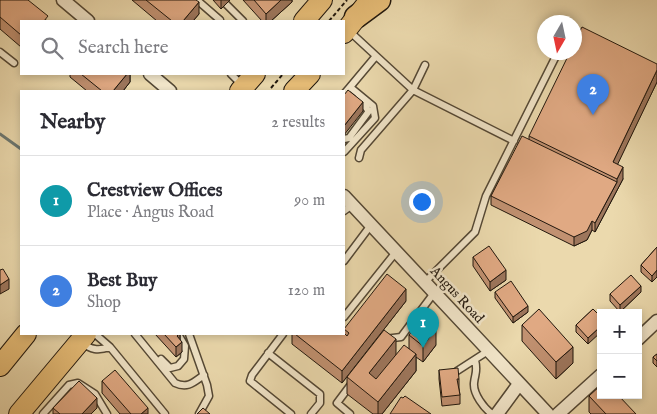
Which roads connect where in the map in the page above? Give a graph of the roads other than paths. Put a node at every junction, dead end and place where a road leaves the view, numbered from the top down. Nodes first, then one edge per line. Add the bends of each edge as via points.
1 (63, 0) edge
2 (197, 0) edge
3 (371, 0) edge
4 (379, 0) edge
5 (318, 1) edge
6 (226, 4) dead end
7 (87, 20) edge
8 (219, 20) edge
9 (242, 20) edge
10 (305, 20) edge
11 (345, 20) edge
12 (0, 52) edge
13 (376, 56) junction
14 (554, 60) edge
15 (14, 63) dead end
16 (425, 65) dead end
17 (151, 75) edge
18 (309, 75) edge
19 (169, 90) edge
20 (295, 90) edge
21 (347, 90) edge
22 (413, 90) junction
23 (345, 139) edge
24 (514, 141) junction
25 (345, 151) edge
26 (359, 158) dead end
27 (346, 204) edge
28 (370, 225) junction
29 (396, 252) junction
30 (345, 259) edge
31 (424, 282) junction
32 (434, 293) junction
33 (345, 317) edge
34 (657, 322) edge
35 (25, 335) edge
36 (137, 335) edge
37 (138, 335) edge
38 (179, 335) edge
39 (189, 335) edge
40 (283, 335) edge
41 (642, 335) edge
42 (87, 336) edge
43 (380, 345) edge
44 (110, 347) junction
45 (488, 351) junction
46 (268, 353) junction
47 (475, 360) junction
48 (0, 366) edge
49 (457, 371) edge
50 (358, 374) edge
51 (204, 375) junction
52 (61, 378) junction
53 (597, 379) edge
54 (519, 384) junction
55 (201, 411) edge
56 (21, 413) edge
57 (43, 414) edge
58 (107, 414) edge
59 (165, 414) edge
60 (209, 414) edge
61 (291, 414) edge
62 (310, 414) edge
63 (350, 414) edge
64 (492, 414) edge
65 (497, 414) edge
66 (548, 414) edge
67 (558, 414) edge

1 - 7 street
2 - 8 lane
3 - 11 highway
4 - 11 highway
5 - 10 highway
6 - 9 lane
11 - 13 lane
12 - 15 lane
13 - 21 lane
13 - 22 lane
14 - 24 lane
16 - 22 lane
17 - 19 street
18 - 20 highway
21 - 23 lane via 369,111 349,138
21 - 25 lane via 373,106 375,118
22 - 24 lane
22 - 26 lane via 361,150
24 - 31 lane via 486,196 475,232
27 - 28 street, Angus Road
28 - 29 street, Angus Road
28 - 30 lane
29 - 31 street, Angus Road
29 - 33 lane
31 - 32 street, Angus Road
32 - 43 lane via 400,337 386,338
32 - 45 street, Angus Road
34 - 41 street
35 - 48 highway
36 - 51 lane via 176,383 189,385
37 - 38 lane via 165,364 174,368 185,355 183,339
39 - 51 lane
40 - 46 lane
42 - 44 lane
42 - 44 lane via 87,347 99,350
42 - 52 highway
44 - 59 lane
45 - 47 lane
45 - 54 street, Angus Road
46 - 61 lane via 250,381
46 - 62 lane via 320,394 320,403
47 - 49 lane
47 - 64 lane via 478,371 473,385
50 - 63 lane via 337,403
51 - 55 lane via 208,396
52 - 56 highway
52 - 57 lane
52 - 58 lane via 78,383 94,394
53 - 67 street
54 - 65 street
54 - 66 street, Angus Road
55 - 60 lane

